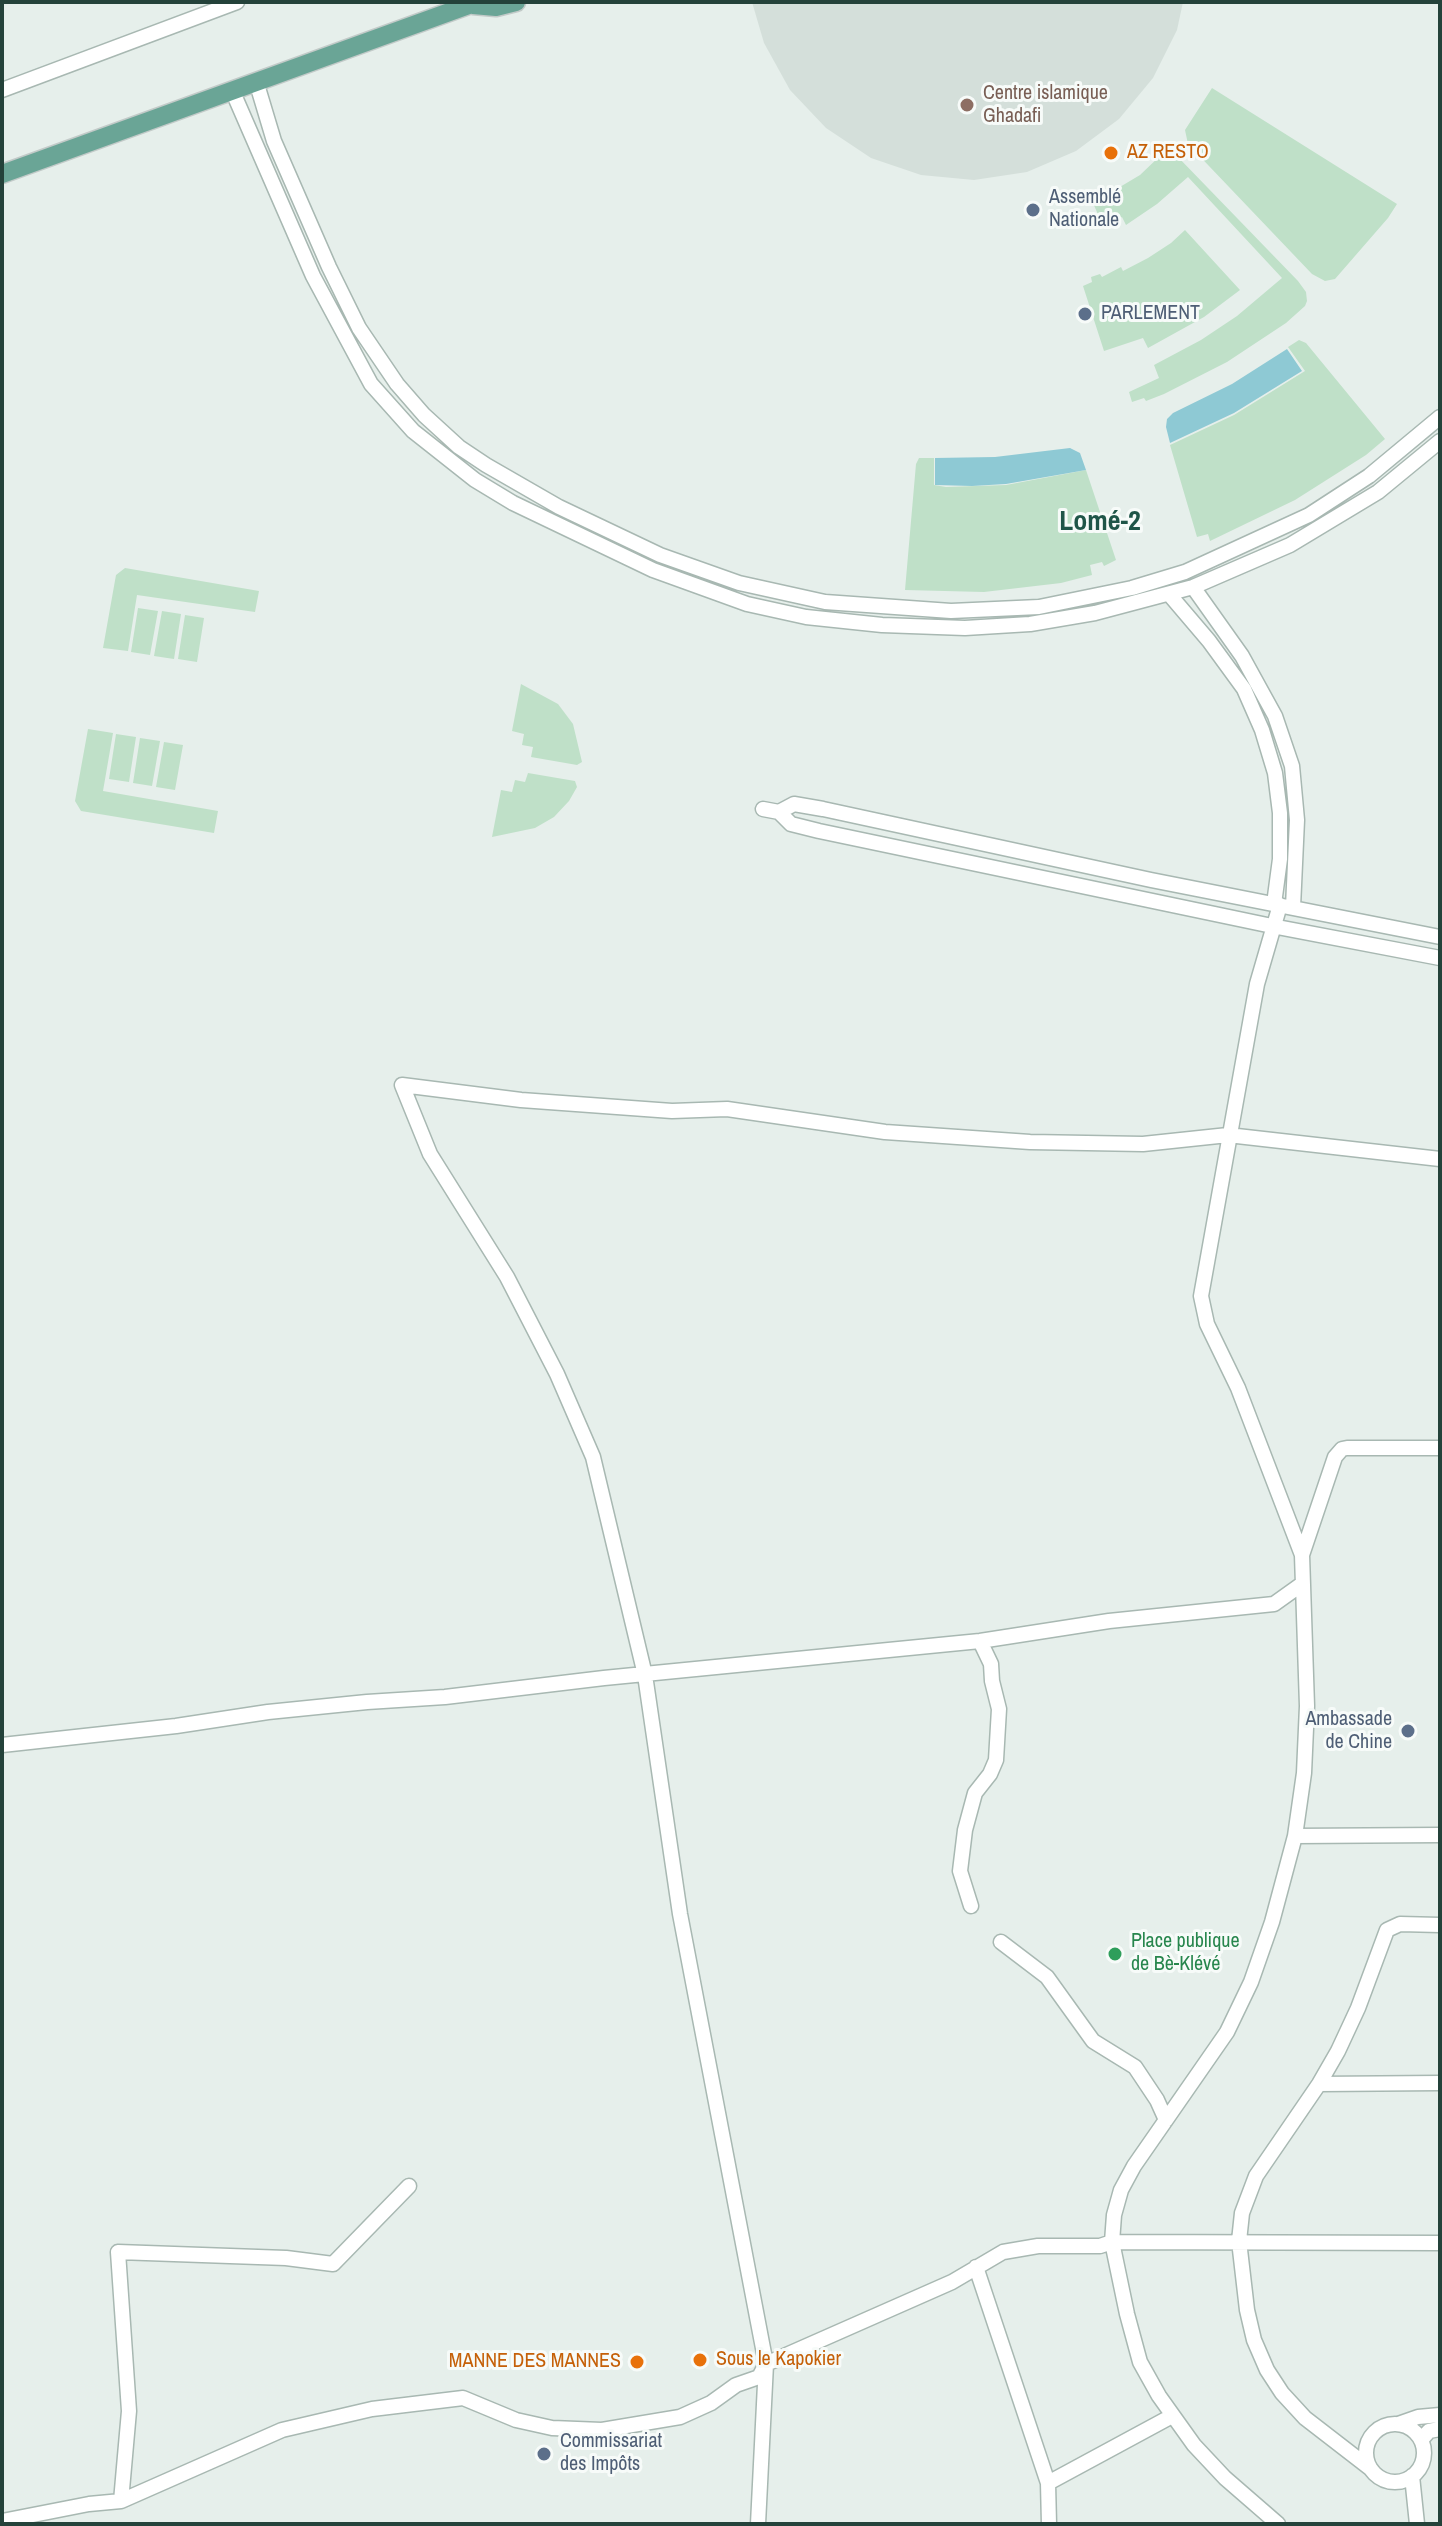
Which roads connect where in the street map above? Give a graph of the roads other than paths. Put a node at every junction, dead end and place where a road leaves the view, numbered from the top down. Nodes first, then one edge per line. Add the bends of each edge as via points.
1 (237, 2) edge
2 (516, 2) edge
3 (475, 4) edge
4 (256, 81) junction
5 (2, 90) edge
6 (232, 90) junction
7 (2, 174) edge
8 (1440, 417) edge
9 (1440, 441) edge
10 (1193, 587) junction
11 (1169, 594) junction
12 (763, 809) dead end
13 (779, 812) junction
14 (1282, 905) junction
15 (1272, 926) junction
16 (1440, 937) edge
17 (1440, 958) edge
18 (1228, 1135) junction
19 (1440, 1159) edge
20 (1440, 1448) edge
21 (1302, 1555) junction
22 (1302, 1584) junction
23 (980, 1641) junction
24 (645, 1675) junction
25 (2, 1745) edge
26 (1440, 1835) edge
27 (1295, 1836) junction
28 (971, 1906) dead end
29 (1440, 1925) edge
30 (1001, 1942) dead end
31 (1440, 2083) edge
32 (1319, 2084) junction
33 (1166, 2120) junction
34 (409, 2186) dead end
35 (1239, 2241) junction
36 (1112, 2242) junction
37 (1440, 2243) edge
38 (976, 2267) junction
39 (766, 2364) junction
40 (1440, 2415) edge
41 (1172, 2416) junction
42 (1398, 2424) junction
43 (1440, 2429) edge
44 (1421, 2440) junction
45 (1371, 2469) junction
46 (1412, 2476) junction
47 (1048, 2483) junction
48 (121, 2501) junction
49 (2, 2521) edge
50 (758, 2524) edge
51 (1049, 2524) edge
52 (1278, 2524) edge
53 (1417, 2524) edge

1 - 5 street
2 - 3 main road via 496,7
3 - 4 main road
4 - 6 main road
4 - 8 street via 274,141 359,328 424,415 459,447 559,507 660,555 739,583 825,602 951,611 1039,607 1132,588 1185,572 1309,515 1369,476
6 - 7 main road
6 - 11 street via 313,276 371,384 413,431 513,503 653,570 747,604 806,617 965,628 1030,624
9 - 10 street via 1335,520
10 - 11 street
10 - 14 street via 1242,656 1275,716 1292,766 1297,820
11 - 14 street via 1244,689 1262,730 1280,813
12 - 13 street
13 - 14 street via 794,804 823,809
13 - 15 street via 791,824 819,831
14 - 15 street
14 - 16 street
15 - 17 street
15 - 18 street
18 - 19 street
18 - 21 street via 1201,1296 1207,1324 1238,1388
18 - 24 street via 1143,1144 1030,1142 885,1132 727,1109 672,1111 536,1101 402,1085 430,1154 507,1277 593,1457
20 - 21 street via 1342,1449 1323,1486
21 - 22 street
22 - 23 street via 1274,1604
22 - 27 street via 1307,1706
23 - 24 street
23 - 28 street via 991,1664 999,1709 996,1760 975,1793 965,1830 960,1871
24 - 25 street
24 - 39 street via 680,1914
26 - 27 street
27 - 33 street via 1251,1982 1227,2032
29 - 32 street via 1400,1924 1387,1930 1358,2008
30 - 33 street via 1047,1977 1093,2041 1135,2067
31 - 32 street
32 - 35 street via 1256,2176 1242,2213
33 - 36 street via 1121,2190
34 - 48 street via 333,2264 118,2252 129,2411
35 - 36 street
35 - 37 street
35 - 45 street via 1247,2310 1267,2370 1305,2418
36 - 38 street via 1003,2252
36 - 41 street via 1140,2362
38 - 39 street
38 - 47 street
39 - 48 street via 759,2377 680,2417 602,2430 516,2420 463,2398 372,2409 282,2430
39 - 50 street
40 - 42 street
41 - 47 street
41 - 52 street via 1225,2478
42 - 44 street
42 - 45 street via 1382,2427 1370,2437 1366,2453
43 - 44 street
44 - 46 street via 1424,2456
45 - 46 street via 1390,2481
46 - 53 street
47 - 51 street
48 - 49 street

